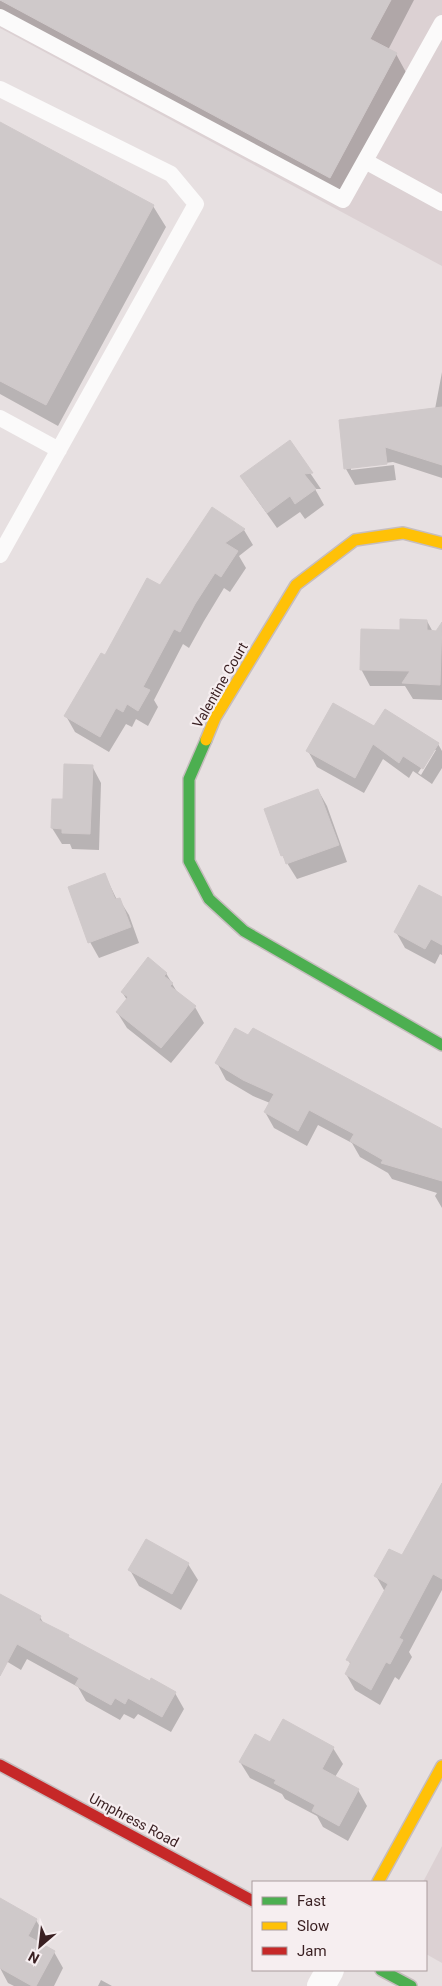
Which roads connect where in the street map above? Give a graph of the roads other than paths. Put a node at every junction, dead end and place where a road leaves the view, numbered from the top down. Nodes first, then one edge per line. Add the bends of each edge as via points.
1 (0, 17) edge
2 (442, 23) edge
3 (0, 89) edge
4 (365, 161) junction
5 (442, 202) edge
6 (0, 418) edge
7 (59, 450) junction
8 (442, 543) edge
9 (0, 555) edge
10 (442, 1045) edge
11 (0, 1765) edge
12 (442, 1766) edge
13 (379, 1881) edge
14 (252, 1900) edge
15 (329, 1971) edge
16 (383, 1971) edge
17 (321, 1986) edge
18 (411, 1986) edge

1 - 4 lane via 343,200
2 - 4 lane
3 - 7 lane via 171,174 196,204
4 - 5 lane
6 - 7 lane
7 - 9 lane
8 - 10 street, Valentine Court via 403,533 355,540 296,585 215,718 190,779 189,852 189,861 209,899 244,931
11 - 14 street, Umphress Road
12 - 13 street
15 - 17 street
16 - 18 street

